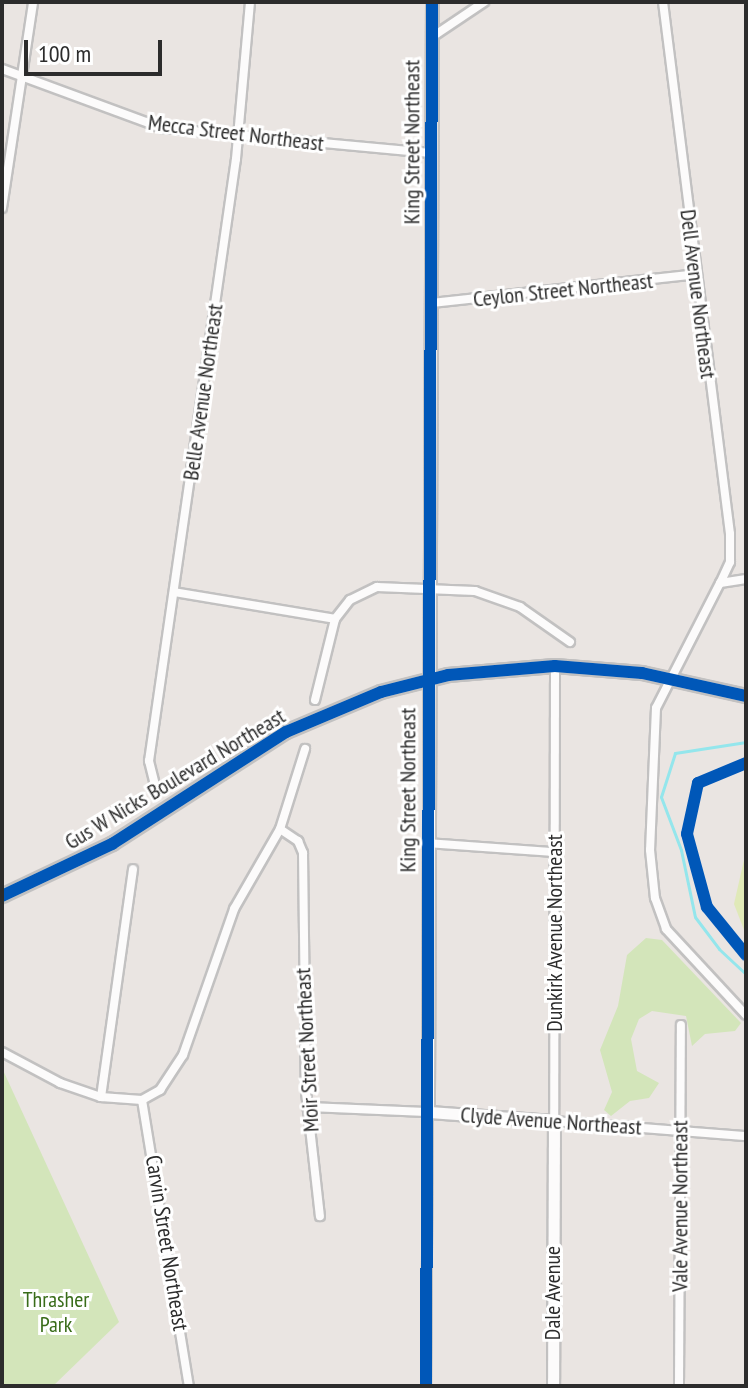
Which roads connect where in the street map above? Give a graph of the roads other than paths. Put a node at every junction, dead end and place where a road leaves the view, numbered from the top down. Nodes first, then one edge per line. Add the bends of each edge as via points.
1 (33, 2) edge
2 (250, 2) edge
3 (432, 2) edge
4 (484, 2) edge
5 (663, 2) edge
6 (432, 37) junction
7 (2, 69) edge
8 (21, 77) junction
9 (238, 135) junction
10 (432, 153) junction
11 (2, 208) edge
12 (696, 274) junction
13 (431, 303) junction
14 (746, 579) edge
15 (720, 583) junction
16 (431, 586) junction
17 (174, 592) junction
18 (335, 619) junction
19 (570, 642) dead end
20 (555, 666) junction
21 (669, 678) junction
22 (428, 680) junction
23 (746, 696) edge
24 (315, 700) dead end
25 (305, 749) dead end
26 (154, 781) dead end
27 (280, 829) junction
28 (427, 843) junction
29 (554, 852) junction
30 (133, 869) dead end
31 (2, 896) edge
32 (746, 1015) edge
33 (681, 1025) dead end
34 (2, 1052) edge
35 (101, 1097) junction
36 (142, 1100) junction
37 (307, 1107) junction
38 (428, 1112) junction
39 (554, 1121) junction
40 (680, 1131) junction
41 (746, 1136) edge
42 (554, 1201) joint
43 (320, 1216) dead end
44 (189, 1386) edge
45 (426, 1386) edge
46 (553, 1386) edge
47 (679, 1386) edge

1 - 8 street
2 - 9 street, Belle Avenue Northeast
3 - 6 street, King Street Northeast
4 - 6 street
5 - 12 street, Dell Avenue Northeast
6 - 10 street, King Street Northeast
7 - 8 street, Mecca Street Northeast
8 - 9 street, Mecca Street Northeast via 148,125
8 - 11 street
9 - 10 street, Mecca Street Northeast
9 - 17 street, Belle Avenue Northeast
10 - 13 street, King Street Northeast
12 - 13 street, Ceylon Street Northeast
12 - 15 street, Dell Avenue Northeast via 730,534 730,562
13 - 16 street, King Street Northeast
14 - 15 street
15 - 21 street, Dell Avenue Northeast
16 - 18 street via 366,590
16 - 19 street via 503,600
16 - 22 street, King Street Northeast
17 - 18 street
17 - 26 street, Belle Avenue Northeast via 149,761
18 - 24 street
20 - 21 main road, Gus W Nicks Boulevard Northeast
20 - 22 main road, Gus W Nicks Boulevard Northeast
20 - 29 street, Dunkirk Avenue Northeast
21 - 23 main road, Gus W Nicks Boulevard Northeast
21 - 32 street via 651,731 650,850 660,915 682,950
22 - 28 street, King Street Northeast
22 - 31 main road, Gus W Nicks Boulevard Northeast via 348,704 286,732 112,844
25 - 27 street
27 - 36 street via 234,909 183,1055 165,1085
27 - 37 street, Moir Street Northeast via 299,844 303,883
28 - 29 street
28 - 38 street, King Street Northeast
29 - 39 street, Dunkirk Avenue Northeast
30 - 35 street
33 - 40 street, Vale Avenue Northeast
34 - 35 street via 60,1083
35 - 36 street
36 - 44 street, Carvin Street Northeast
37 - 38 street, Clyde Avenue Northeast
37 - 43 street, Moir Street Northeast
38 - 39 street, Clyde Avenue Northeast
38 - 45 street, King Street Northeast
39 - 40 street, Clyde Avenue Northeast
39 - 42 street, Dunkirk Avenue Northeast
40 - 41 street, Clyde Avenue Northeast
40 - 47 street, Vale Avenue Northeast
42 - 46 street, Dale Avenue

